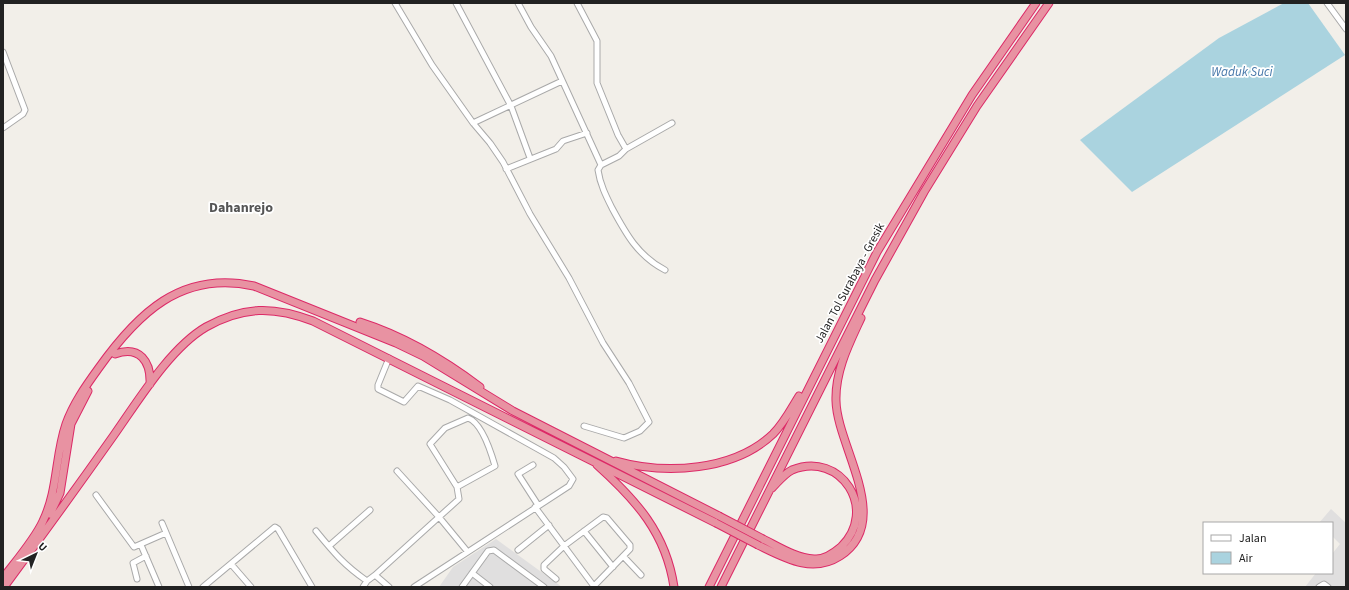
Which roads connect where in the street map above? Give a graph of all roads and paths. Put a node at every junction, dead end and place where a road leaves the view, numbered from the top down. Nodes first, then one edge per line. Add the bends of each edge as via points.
1 (395, 3) edge
2 (456, 3) edge
3 (518, 3) edge
4 (577, 3) edge
5 (1036, 3) edge
6 (1049, 3) edge
7 (1327, 3) edge
8 (1345, 26) edge
9 (3, 52) edge
10 (562, 81) junction
11 (511, 106) junction
12 (473, 123) junction
13 (672, 123) dead end
14 (3, 128) edge
15 (587, 134) junction
16 (626, 149) junction
17 (530, 158) junction
18 (602, 165) junction
19 (506, 169) junction
20 (666, 270) dead end
21 (875, 280) junction
22 (147, 311) junction
23 (831, 340) junction
24 (115, 354) junction
25 (389, 358) junction
26 (150, 384) junction
27 (584, 426) dead end
28 (601, 457) junction
29 (590, 459) junction
30 (533, 465) dead end
31 (397, 471) dead end
32 (458, 487) junction
33 (766, 494) junction
34 (96, 495) dead end
35 (537, 506) junction
36 (370, 510) dead end
37 (439, 517) junction
38 (718, 520) junction
39 (43, 523) junction
40 (162, 523) dead end
41 (549, 525) junction
42 (316, 531) dead end
43 (584, 531) junction
44 (166, 533) junction
45 (141, 545) junction
46 (329, 546) junction
47 (564, 546) junction
48 (518, 550) dead end
49 (468, 551) junction
50 (146, 556) junction
51 (623, 556) junction
52 (231, 564) junction
53 (613, 567) junction
54 (14, 568) junction
55 (472, 573) junction
56 (3, 574) edge
57 (375, 575) junction
58 (641, 575) dead end
59 (3, 578) edge
60 (137, 579) dead end
61 (556, 579) dead end
62 (368, 581) junction
63 (4, 587) edge
64 (9, 587) edge
65 (159, 587) edge
66 (189, 587) edge
67 (203, 587) edge
68 (251, 587) edge
69 (312, 587) edge
70 (363, 587) edge
71 (389, 587) edge
72 (414, 587) edge
73 (462, 587) edge
74 (490, 587) edge
75 (544, 587) edge
76 (674, 587) edge
77 (709, 587) edge
78 (721, 587) edge
79 (1319, 587) edge
80 (1328, 587) edge

1 - 12 street via 432,65
2 - 11 street
3 - 10 street via 551,56
4 - 16 street via 597,41 597,84
5 - 23 highway, Jalan Tol Surabaya - Gresik via 972,95 868,269
6 - 21 highway, Jalan Tol Surabaya - Gresik via 977,106 924,192
7 - 8 street
9 - 14 street via 25,110
10 - 11 street
10 - 15 street
11 - 12 street
11 - 17 street
12 - 19 street via 490,143
13 - 16 street
15 - 17 street via 563,141 556,149
15 - 18 street
16 - 18 street
17 - 19 street
18 - 20 street via 598,170 600,183 625,232 639,251
19 - 27 street via 650,422 640,431 624,438
21 - 33 highway, Jalan Tol Surabaya - Gresik
21 - 38 highway, bridge via 842,362 836,395 839,425 862,495 862,525 858,535 834,560 805,565 758,545
22 - 24 highway
22 - 28 highway via 174,294 209,283 254,286 306,307 362,323 401,338 448,363 513,411
22 - 39 highway via 108,355 71,411 61,445 52,498
23 - 28 highway via 785,420 758,446 744,454 683,468 629,465
23 - 77 highway, Jalan Tol Surabaya - Gresik
24 - 26 highway via 130,351 143,358 150,370
24 - 39 highway via 88,391 75,416 69,432 59,498
25 - 26 highway via 313,321 289,312 265,310 230,316 205,328 189,339
25 - 29 highway
25 - 35 street via 378,390 404,402 416,387 421,387 450,400 554,458 570,473 573,482
26 - 54 highway
28 - 38 highway
29 - 38 highway
29 - 76 highway via 620,485 650,522 666,551
30 - 35 street via 518,474
31 - 37 street
32 - 32 street via 430,444 445,428 468,418 480,428 495,466
32 - 37 street via 459,499
33 - 38 highway, bridge via 792,470 807,467 825,469 839,476 851,488 856,500 857,518 854,530 837,550 815,559 799,556
33 - 78 highway, Jalan Tol Surabaya - Gresik
34 - 45 street via 134,547
35 - 41 street
35 - 49 street
36 - 46 street
37 - 49 street
37 - 57 street
39 - 54 highway
40 - 44 street
41 - 47 street
41 - 48 street
42 - 46 street
43 - 47 street
43 - 51 street via 605,517 630,545 630,549
43 - 53 street
44 - 45 street
44 - 66 street
45 - 50 street
46 - 62 street via 342,562
47 - 53 street via 594,586
47 - 61 street via 543,567
49 - 72 street
50 - 60 street via 132,563
50 - 65 street
51 - 53 street
51 - 58 street
52 - 67 street
52 - 68 street
52 - 69 street via 275,527
54 - 56 highway
54 - 59 highway
54 - 63 highway
54 - 64 highway
55 - 73 street
55 - 74 street
55 - 75 street via 488,551 494,550
57 - 62 street
57 - 71 street
62 - 70 street
79 - 80 street via 1324,584

